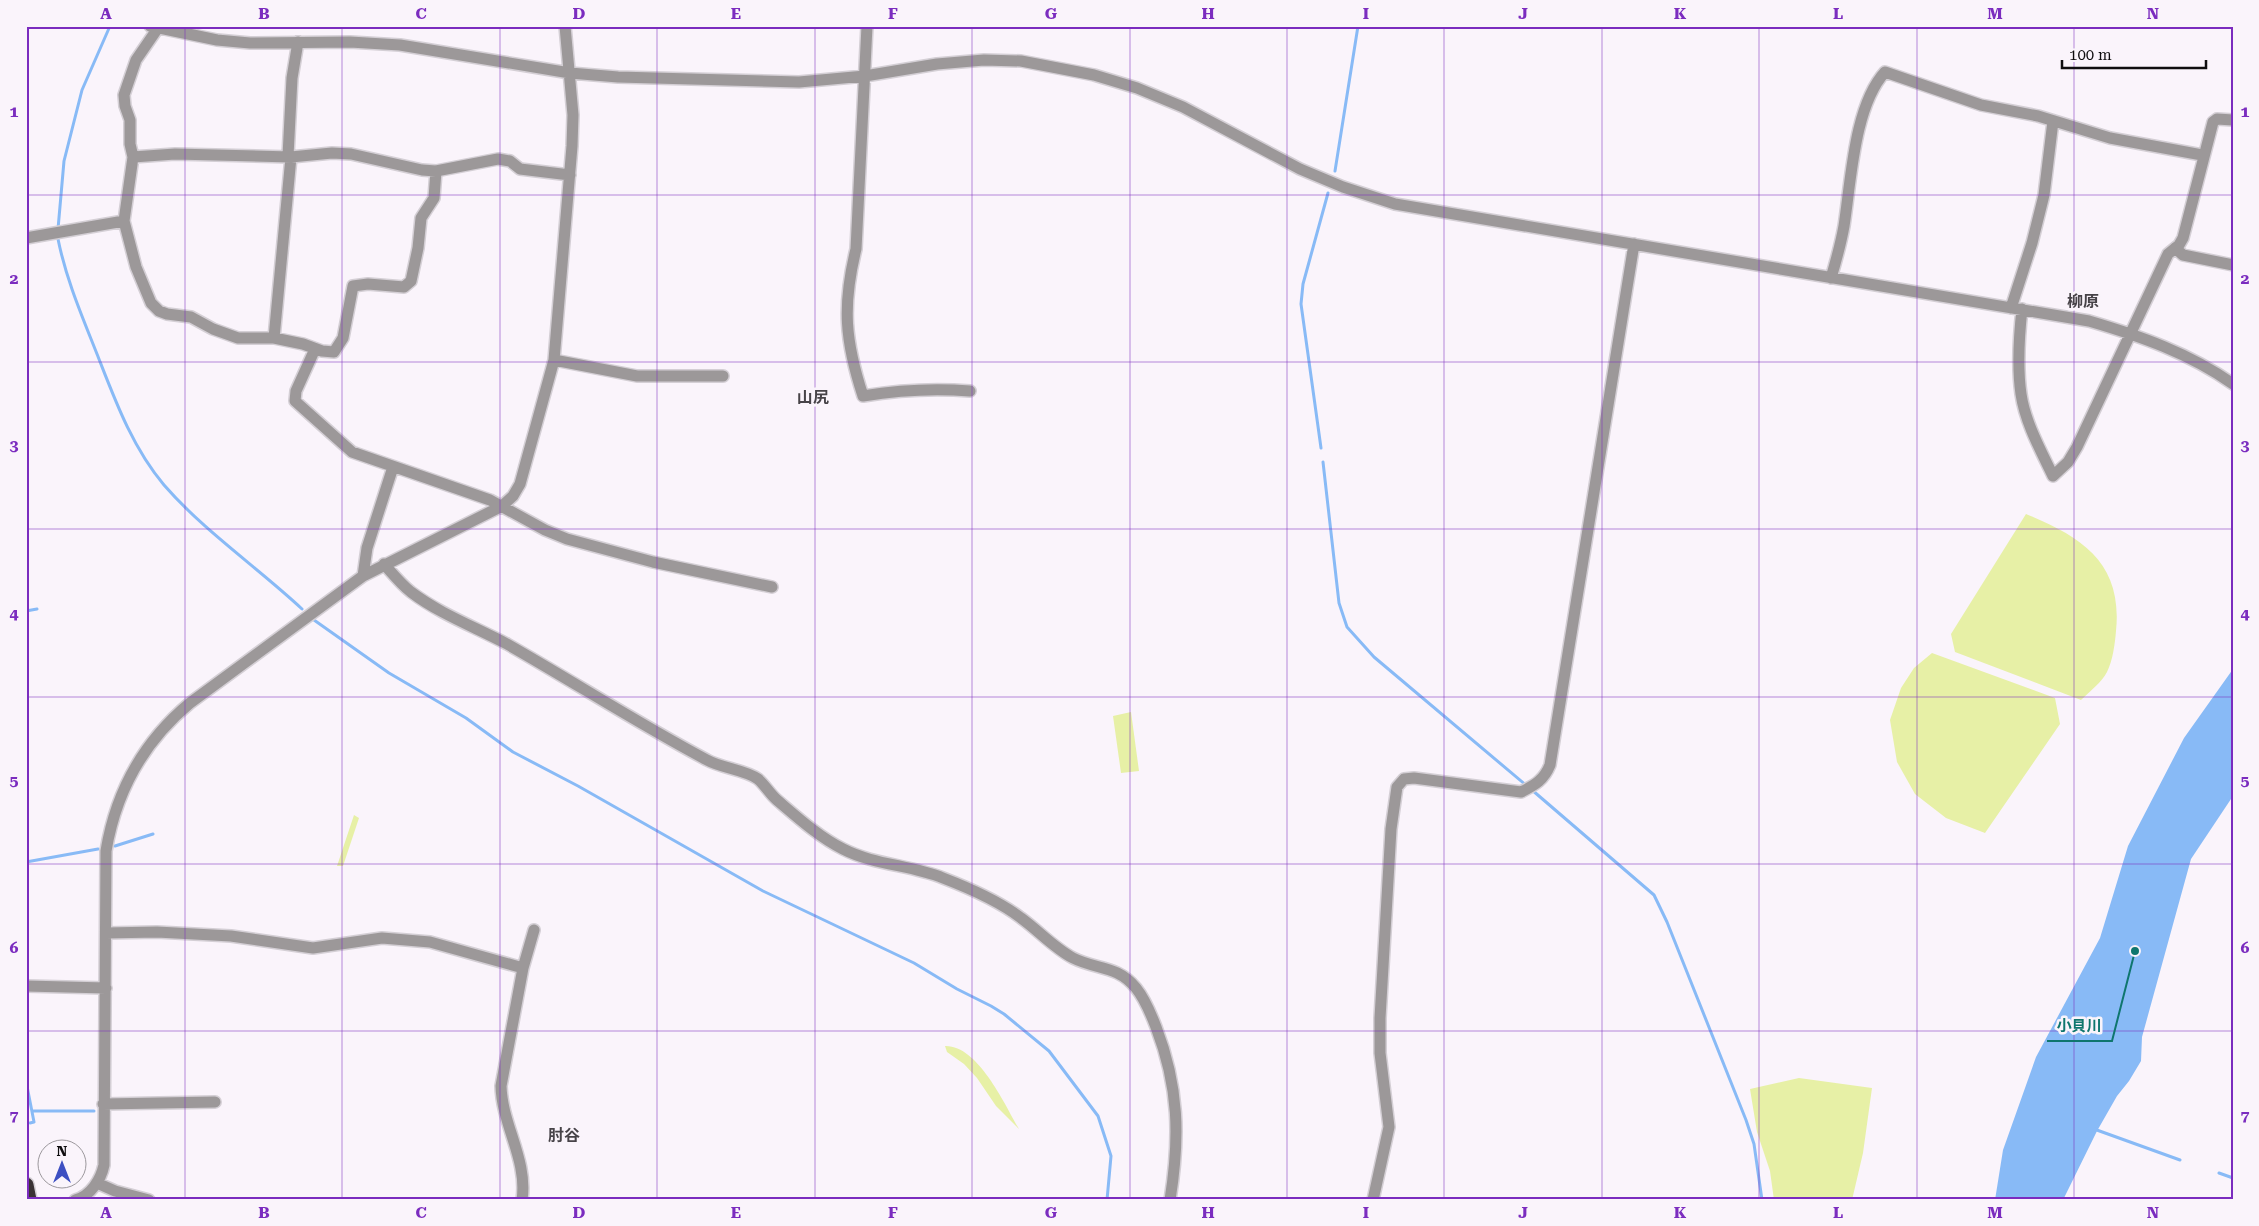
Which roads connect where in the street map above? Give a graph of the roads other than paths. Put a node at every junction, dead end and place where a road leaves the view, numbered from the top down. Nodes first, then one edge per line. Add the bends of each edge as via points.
1 (565, 26) edge
2 (867, 26) edge
3 (154, 27) edge
4 (298, 42) junction
5 (570, 73) junction
6 (865, 76) junction
7 (2233, 120) edge
8 (2053, 121) junction
9 (2202, 155) junction
10 (289, 156) junction
11 (133, 157) junction
12 (436, 170) junction
13 (570, 176) junction
14 (124, 221) junction
15 (26, 238) edge
16 (1634, 244) junction
17 (2175, 248) junction
18 (2233, 265) edge
19 (1831, 278) junction
20 (2016, 308) junction
21 (2132, 333) junction
22 (274, 338) junction
23 (315, 349) junction
24 (554, 360) junction
25 (722, 376) dead end
26 (2233, 384) edge
27 (970, 391) dead end
28 (393, 467) junction
29 (502, 506) junction
30 (384, 564) junction
31 (363, 576) junction
32 (772, 587) dead end
33 (534, 930) dead end
34 (106, 933) junction
35 (523, 968) junction
36 (26, 986) edge
37 (106, 988) junction
38 (215, 1102) dead end
39 (104, 1104) junction
40 (97, 1183) junction
41 (26, 1185) edge
42 (29, 1200) edge
43 (75, 1200) edge
44 (149, 1200) edge
45 (522, 1200) edge
46 (1170, 1200) edge
47 (1373, 1200) edge

1 - 5 street
2 - 6 street
3 - 4 street via 217,40
3 - 11 street via 125,88
4 - 5 street via 400,45
4 - 10 street via 292,78
5 - 6 street via 799,82
5 - 13 street via 573,114
6 - 16 street via 984,60 1020,61 1094,75 1183,107 1300,169 1369,197 1436,212
6 - 27 street via 856,249 848,281 846,317 851,361 863,396 928,388
7 - 9 street via 2217,119 2212,122
8 - 9 street via 2110,138
8 - 19 street via 1980,105 1884,72 1869,95 1862,121 1844,227
8 - 20 street via 2044,195
9 - 17 street via 2183,238
10 - 11 street via 175,154
10 - 12 street via 351,154 422,170
10 - 22 street
11 - 14 street
12 - 13 street via 498,159 510,161 520,169
12 - 23 street via 434,198 422,218 408,285 353,286 341,344 334,352
13 - 24 street
14 - 15 street
14 - 22 street via 141,283 159,311 191,317 238,338
16 - 19 street
16 - 47 street via 1550,765 1536,785 1521,792 1414,778 1404,779 1397,787 1390,836 1379,1035 1389,1127
17 - 18 street via 2183,255
17 - 21 street via 2168,254
19 - 20 street
20 - 21 street
20 - 21 street via 2021,394 2030,424 2053,476 2068,462 2077,447
21 - 26 street via 2182,354
22 - 23 street
23 - 28 street via 295,401 347,448
24 - 25 street via 637,376
24 - 29 street via 520,484
28 - 29 street
28 - 31 street via 366,548
29 - 30 street
29 - 32 street via 567,539 653,562
30 - 31 street
30 - 46 street via 410,591 428,603 505,643 710,762 758,779 776,799 827,840 861,856 944,878 1010,910 1074,959 1123,975 1145,1002 1171,1072 1177,1123 1176,1164
31 - 34 street via 190,703 144,751 120,795 109,835
33 - 35 street
34 - 35 street via 231,936 313,948 382,938 420,942
34 - 37 street
35 - 45 street via 501,1086 502,1104 522,1172
36 - 37 street
37 - 39 street
38 - 39 street
39 - 40 street via 104,1165
40 - 43 street
40 - 44 street
41 - 42 highway

